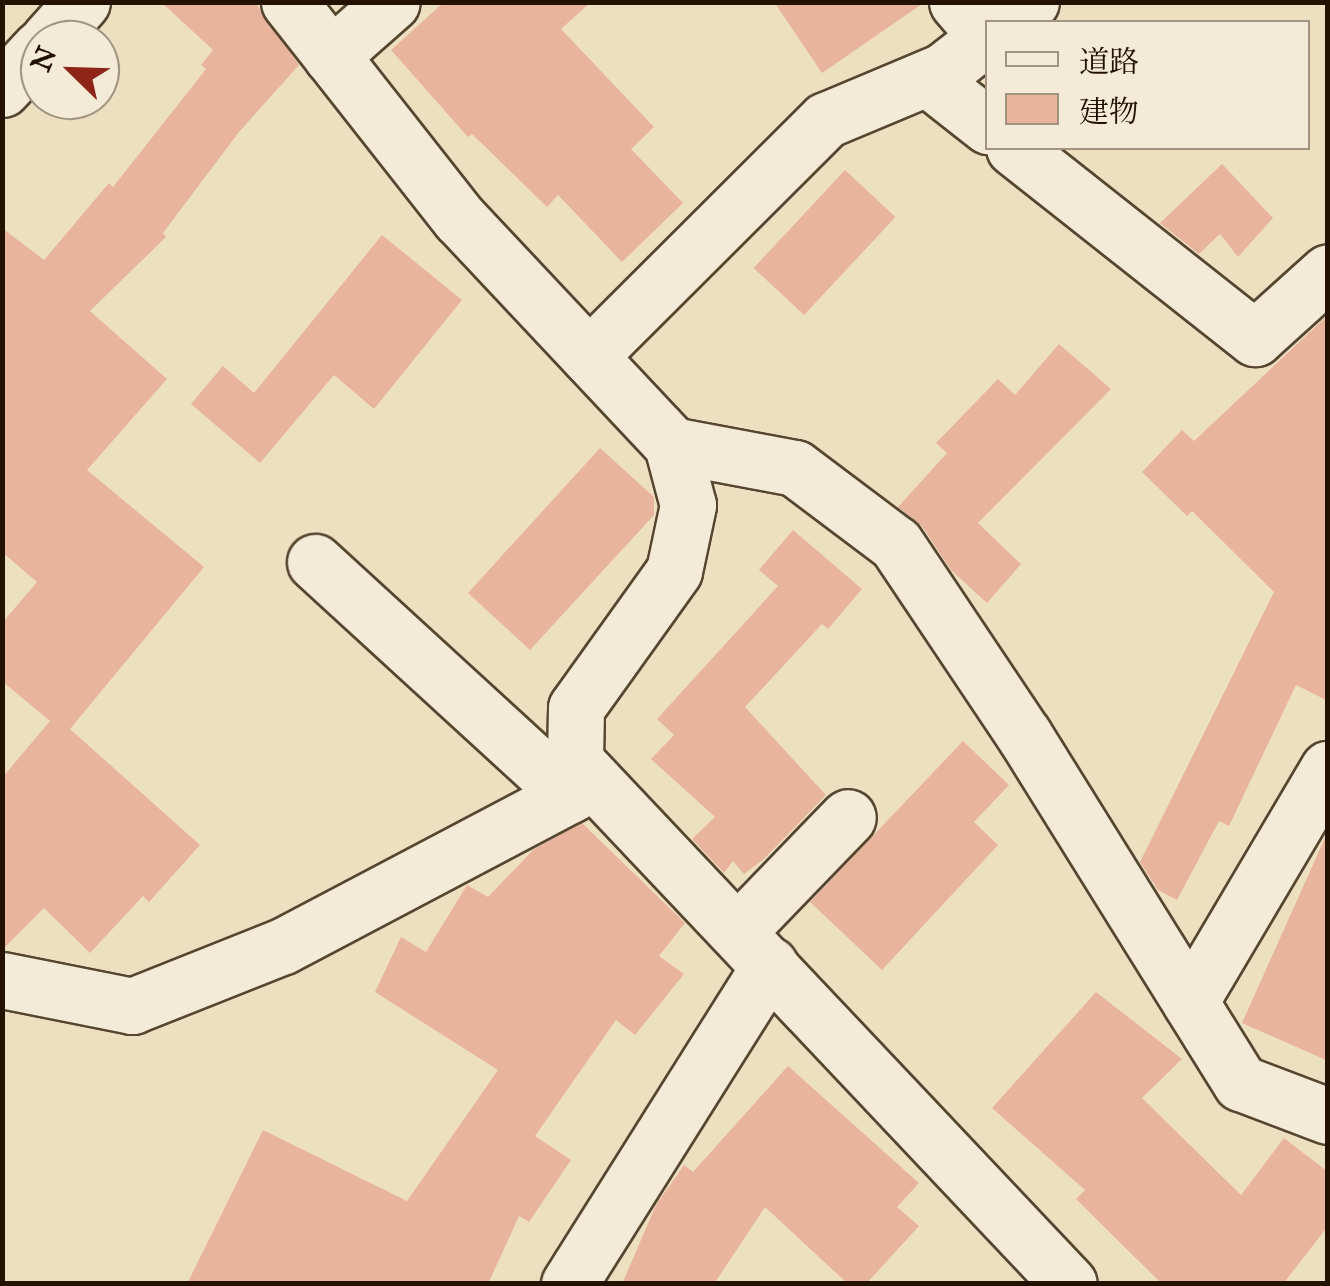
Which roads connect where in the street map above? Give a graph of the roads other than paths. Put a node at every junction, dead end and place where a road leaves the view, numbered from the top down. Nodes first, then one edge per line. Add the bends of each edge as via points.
1 (288, 2) edge
2 (392, 2) edge
3 (958, 2) edge
4 (1031, 2) edge
5 (1008, 20) edge
6 (985, 34) edge
7 (985, 37) edge
8 (331, 56) junction
9 (20, 70) edge
10 (926, 78) junction
11 (2, 89) edge
12 (985, 124) edge
13 (1017, 150) edge
14 (1328, 272) edge
15 (590, 356) junction
16 (672, 444) junction
17 (315, 562) dead end
18 (1328, 769) edge
19 (582, 788) junction
20 (848, 817) dead end
21 (754, 948) junction
22 (2, 980) edge
23 (1190, 1002) junction
24 (1328, 1116) edge
25 (570, 1284) edge
26 (1069, 1284) edge

1 - 8 street
2 - 8 street
3 - 6 street
4 - 5 street
7 - 10 street
8 - 15 street via 460,219
9 - 11 street
10 - 12 street
10 - 15 street via 826,120
13 - 14 street via 1255,338
15 - 16 street
16 - 19 street via 688,505 674,571 576,708
16 - 23 street via 795,468 896,544
17 - 19 street
18 - 23 street
19 - 21 street
19 - 22 street via 283,946 132,1006
20 - 21 street
21 - 25 street
21 - 26 street
23 - 24 street via 1241,1082

